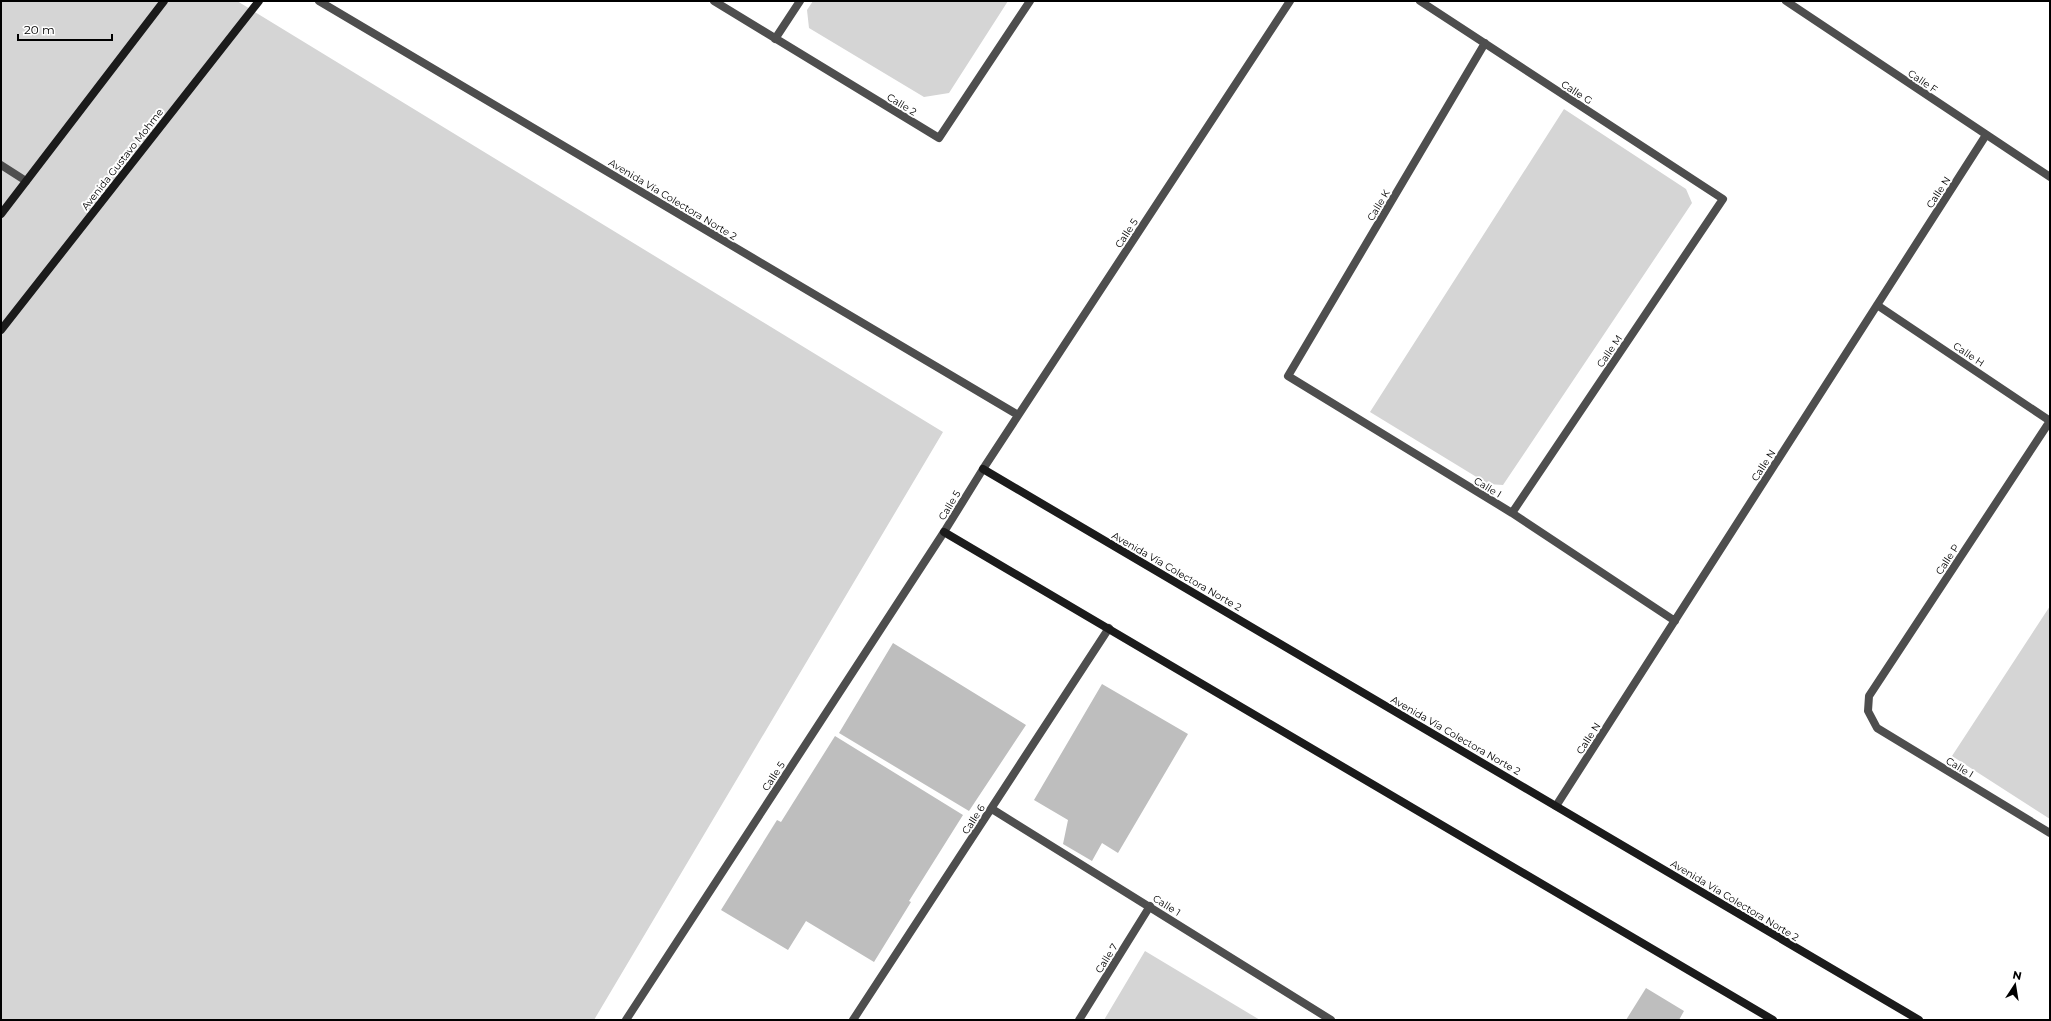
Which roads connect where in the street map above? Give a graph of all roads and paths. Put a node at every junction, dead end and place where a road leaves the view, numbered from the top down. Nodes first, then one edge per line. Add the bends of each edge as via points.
1 (164, 1) edge
2 (259, 1) edge
3 (319, 1) edge
4 (714, 1) edge
5 (800, 1) edge
6 (1030, 1) edge
7 (1290, 1) edge
8 (1420, 1) edge
9 (1786, 1) edge
10 (775, 39) junction
11 (1485, 43) junction
12 (1986, 135) junction
13 (1, 165) edge
14 (2050, 177) edge
15 (26, 180) junction
16 (1723, 199) joint
17 (1, 214) edge
18 (1877, 305) junction
19 (1, 330) edge
20 (1288, 376) joint
21 (1018, 415) junction
22 (2050, 421) edge
23 (982, 469) junction
24 (1512, 513) junction
25 (944, 532) junction
26 (1675, 621) junction
27 (1109, 628) junction
28 (1868, 711) joint
29 (1556, 806) junction
30 (992, 809) junction
31 (2050, 833) edge
32 (1150, 906) junction
33 (1329, 1019) edge
34 (626, 1020) edge
35 (853, 1020) edge
36 (1079, 1020) edge
37 (1773, 1020) edge
38 (1919, 1020) edge

1 - 15 street
2 - 19 street, Avenida Gustavo Mohme
3 - 21 street, Avenida Vía Colectora Norte 2
4 - 10 street, Calle 2
5 - 10 street
6 - 10 street, Calle 2 via 939,138
7 - 21 street, Calle 5
8 - 11 street, Calle G
9 - 12 street, Calle F
11 - 16 street, Calle G
11 - 20 street, Calle K
12 - 14 street, Calle F
12 - 18 street, Calle N
13 - 15 street
15 - 17 street
16 - 24 street, Calle M
18 - 22 street, Calle H
18 - 26 street, Calle N
20 - 24 street, Calle I
21 - 23 street, Calle 5
22 - 28 street, Calle P via 1869,696
23 - 25 street, Calle 5
23 - 29 street, Avenida Vía Colectora Norte 2
24 - 26 street, Calle I
25 - 27 street
25 - 34 street, Calle 5
26 - 29 street, Calle N
27 - 30 street, Calle 6
27 - 37 street
28 - 31 street, Calle I via 1877,728
29 - 38 street, Avenida Vía Colectora Norte 2
30 - 32 street, Calle 1
30 - 35 street, Calle 6
32 - 33 street, Calle 1
32 - 36 street, Calle 7

